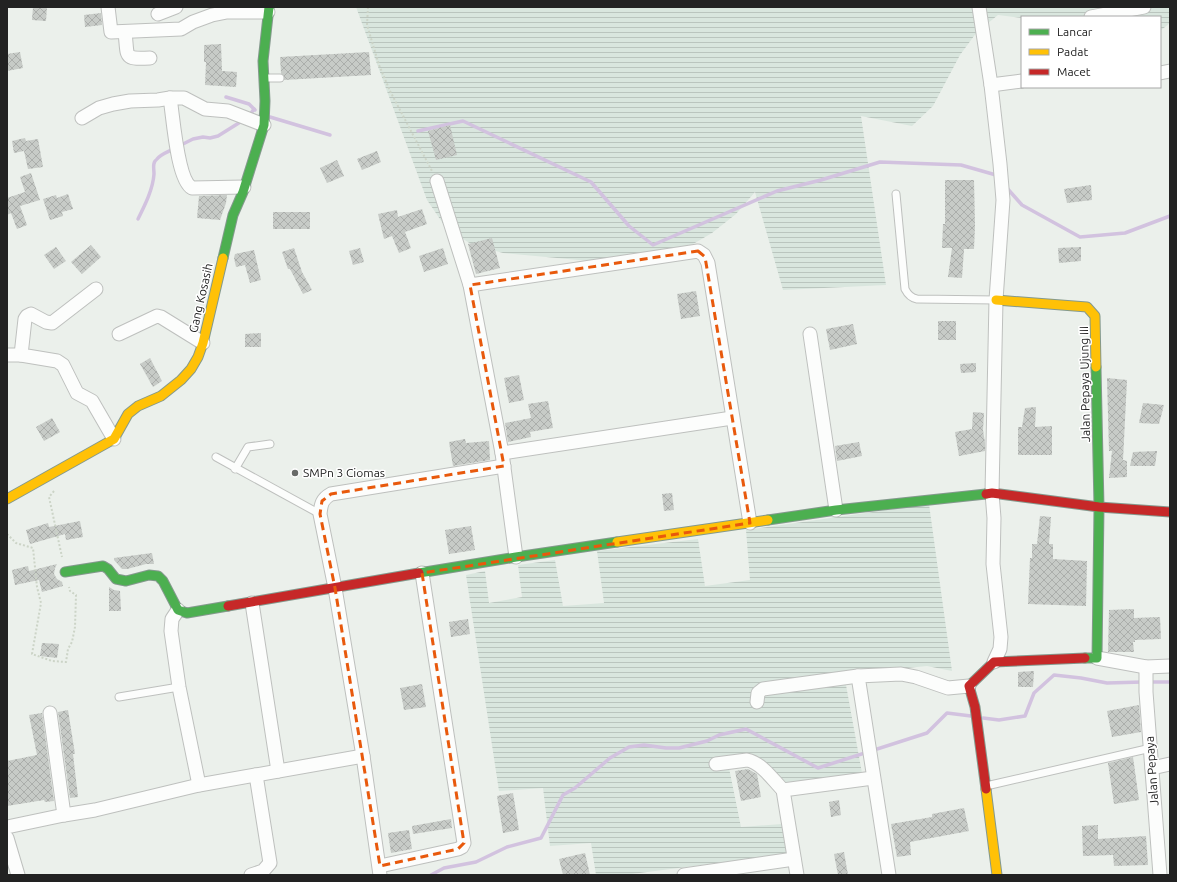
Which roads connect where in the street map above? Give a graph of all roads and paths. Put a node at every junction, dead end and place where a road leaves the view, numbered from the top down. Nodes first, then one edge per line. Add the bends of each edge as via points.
1 (108, 7) edge
2 (176, 7) edge
3 (368, 7) edge
4 (979, 7) edge
5 (1144, 7) edge
6 (269, 9) edge
7 (158, 14) dead end
8 (1096, 16) edge
9 (125, 32) junction
10 (150, 58) dead end
11 (263, 78) junction
12 (280, 78) dead end
13 (1021, 81) edge
14 (991, 85) junction
15 (170, 98) junction
16 (82, 118) dead end
17 (261, 124) junction
18 (437, 181) joint
19 (244, 187) junction
20 (896, 194) dead end
21 (470, 285) junction
22 (96, 289) dead end
23 (996, 300) junction
24 (119, 334) dead end
25 (810, 334) dead end
26 (203, 343) junction
27 (7, 355) edge
28 (21, 355) junction
29 (732, 418) junction
30 (114, 440) junction
31 (270, 444) dead end
32 (502, 453) junction
33 (216, 457) dead end
34 (504, 466) junction
35 (235, 469) junction
36 (58, 488) dead end
37 (992, 493) junction
38 (7, 499) edge
39 (1099, 507) junction
40 (836, 510) junction
41 (1170, 512) edge
42 (320, 514) junction
43 (750, 523) junction
44 (7, 534) edge
45 (516, 557) junction
46 (65, 572) junction
47 (422, 573) junction
48 (335, 588) junction
49 (252, 603) junction
50 (178, 610) junction
51 (1097, 658) junction
52 (994, 662) junction
53 (1170, 666) edge
54 (1146, 671) junction
55 (858, 676) junction
56 (969, 686) junction
57 (179, 687) junction
58 (119, 697) dead end
59 (757, 702) dead end
60 (50, 713) dead end
61 (1151, 748) junction
62 (363, 756) junction
63 (716, 764) dead end
64 (1170, 764) edge
65 (1152, 768) junction
66 (278, 771) junction
67 (256, 775) junction
68 (873, 778) junction
69 (199, 785) junction
70 (986, 786) junction
71 (783, 790) junction
72 (64, 815) junction
73 (7, 827) edge
74 (7, 838) edge
75 (794, 858) junction
76 (380, 871) edge
77 (18, 875) edge
78 (251, 875) edge
79 (684, 875) edge
80 (797, 875) edge
81 (889, 875) edge
82 (997, 875) edge
83 (1160, 875) edge

1 - 9 street via 110,32
2 - 7 street
3 - 18 path via 367,25 378,65
4 - 14 street
5 - 8 street
6 - 9 street via 212,15 180,29
6 - 11 street, Gang Kosasih
9 - 10 street via 129,57
11 - 12 lane
11 - 17 street, Gang Kosasih via 265,101
13 - 14 street
14 - 23 street via 1003,200
15 - 16 street via 113,104 98,108
15 - 17 street via 184,98 205,109 228,110
15 - 19 street via 176,147 188,185 192,188
17 - 19 street, Gang Kosasih via 256,153
18 - 21 street
19 - 26 street, Gang Kosasih via 231,220
20 - 23 lane via 905,289 908,294 917,299
21 - 29 street via 700,252 708,263
21 - 32 street
22 - 28 street via 52,323 31,314 27,316
23 - 37 street
23 - 39 street, Jalan Pepaya Ujung III via 1087,307 1094,316
24 - 26 street via 157,316
25 - 40 street
26 - 30 street, Gang Kosasih via 191,369 181,380 161,396 138,406 128,414
27 - 28 street
28 - 30 street via 57,360 63,365 77,393 92,401
29 - 32 street
29 - 43 street
30 - 38 street
31 - 35 lane via 248,447
32 - 34 street
33 - 35 lane
34 - 42 street via 331,494 322,501
34 - 45 street
35 - 42 lane
36 - 46 path via 49,497
37 - 39 street
37 - 40 street
37 - 52 street via 993,564 1001,637 1000,649
39 - 41 street
39 - 51 street, Jalan Pepaya Ujung III
40 - 43 street
42 - 48 street
43 - 45 street
44 - 46 path via 16,543 33,548 41,603 32,654 52,661 66,662 75,627 76,595 70,591
45 - 47 street
46 - 50 street via 103,566 116,579 126,581 149,575 158,576
47 - 48 street
47 - 76 street via 464,843 458,850
48 - 49 street
48 - 62 street
49 - 50 street via 187,614
49 - 66 street
50 - 57 street via 172,619 171,631
51 - 52 street
51 - 54 street
52 - 56 street
53 - 54 street
54 - 61 street, Jalan Pepaya
55 - 56 street via 902,674 948,688
55 - 59 street via 763,689 758,693
55 - 68 street
56 - 70 street via 975,707
57 - 58 lane
57 - 69 street
60 - 72 street
61 - 65 street, Jalan Pepaya
61 - 70 lane
62 - 66 street
62 - 76 street
63 - 71 street via 751,761 761,767
64 - 65 street
65 - 83 street, Jalan Pepaya
66 - 67 street
67 - 69 street
67 - 78 street via 270,863 264,871
68 - 71 street
68 - 81 street
69 - 72 street
70 - 82 street
71 - 75 street
72 - 73 street
74 - 77 street
75 - 79 street
75 - 80 street

